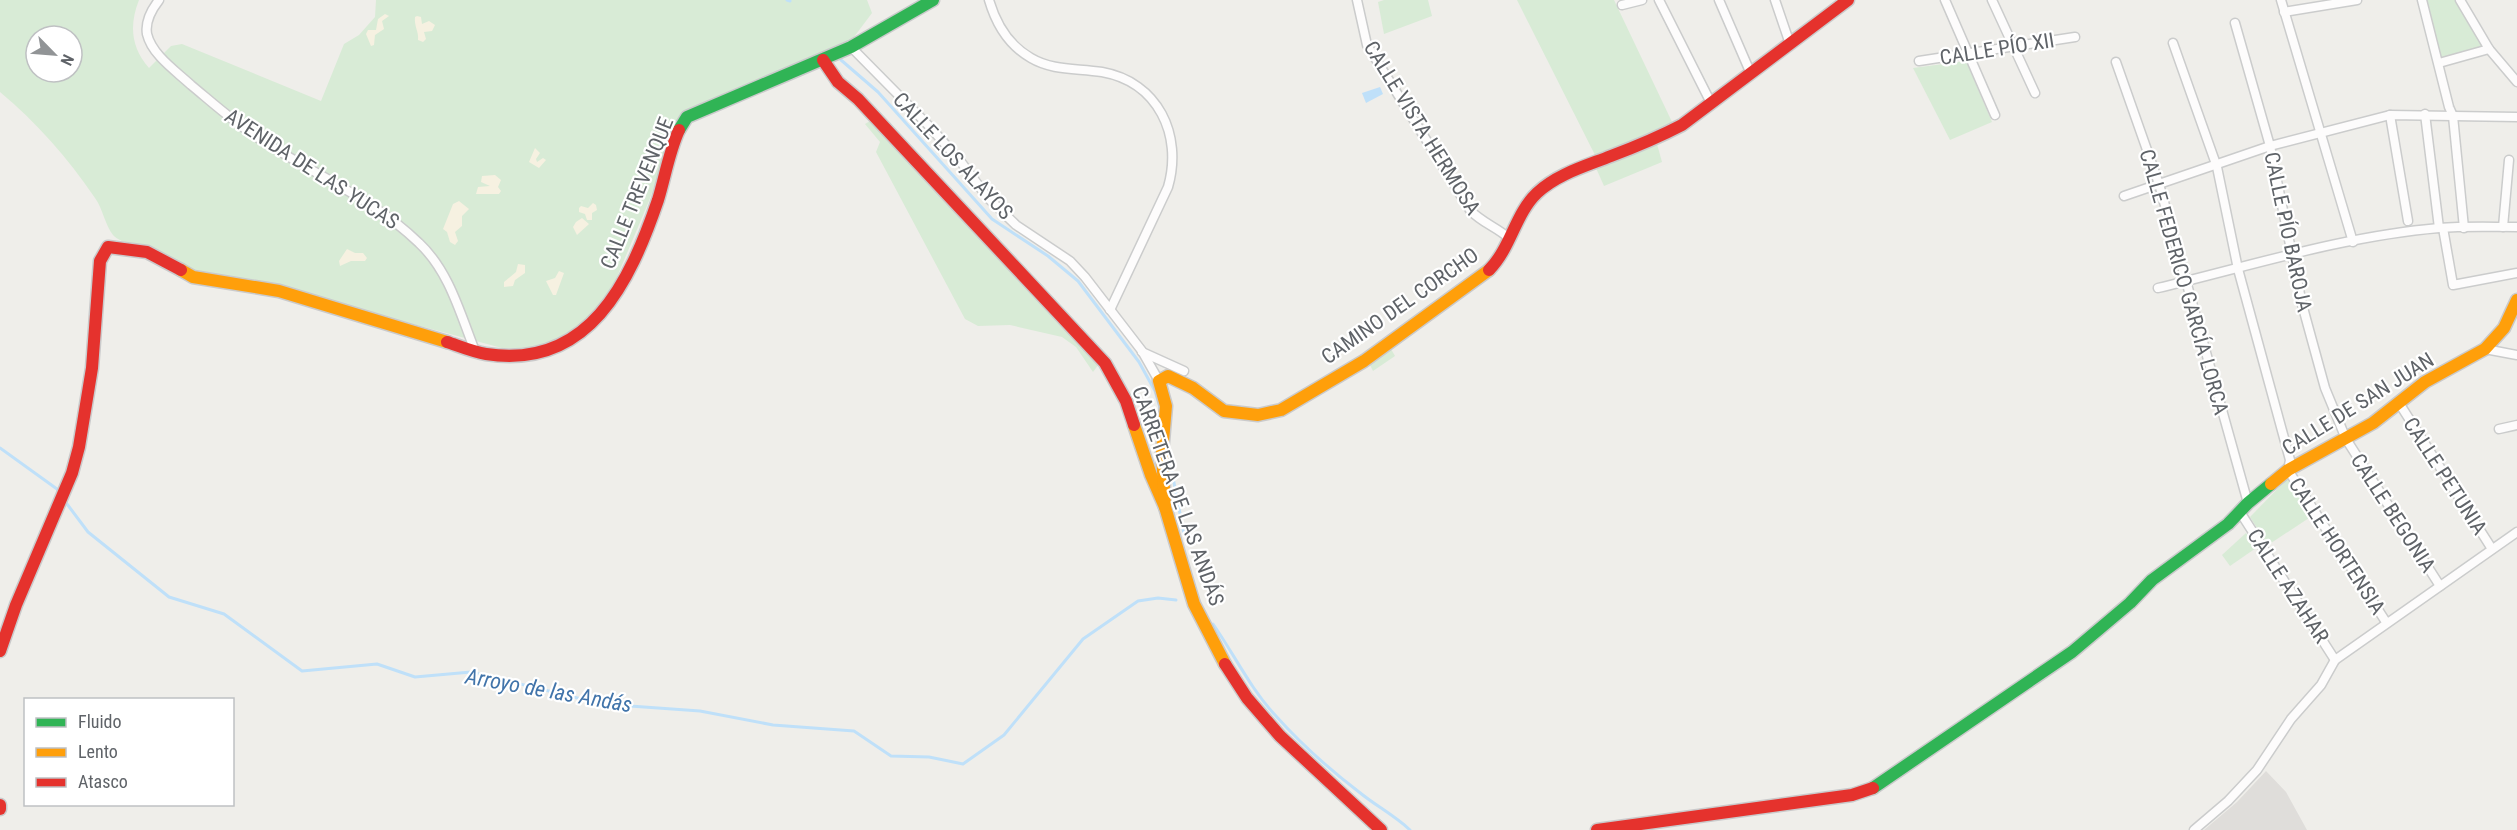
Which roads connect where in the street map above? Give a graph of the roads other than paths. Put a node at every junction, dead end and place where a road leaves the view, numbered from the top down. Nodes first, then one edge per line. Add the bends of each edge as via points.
1 (159, 0) edge
2 (933, 0) edge
3 (989, 0) edge
4 (1357, 0) edge
5 (1642, 0) edge
6 (1659, 0) edge
7 (1719, 0) edge
8 (1775, 0) edge
9 (1848, 0) edge
10 (1945, 0) edge
11 (1992, 0) edge
12 (2281, 0) edge
13 (2355, 0) edge
14 (2422, 0) edge
15 (2460, 0) edge
16 (2339, 1) edge
17 (1622, 5) dead end
18 (2284, 12) junction
19 (2235, 23) dead end
20 (2075, 37) dead end
21 (2173, 43) dead end
22 (1790, 44) junction
23 (851, 47) junction
24 (2014, 47) junction
25 (2490, 49) junction
26 (1969, 54) junction
27 (822, 60) junction
28 (1919, 61) dead end
29 (2116, 62) dead end
30 (2439, 63) junction
31 (2513, 70) edge
32 (1751, 74) junction
33 (2517, 82) edge
34 (2035, 93) dead end
35 (1711, 103) junction
36 (2425, 114) junction
37 (1995, 115) dead end
38 (2390, 115) junction
39 (2453, 116) junction
40 (2517, 117) edge
41 (2319, 133) junction
42 (2270, 146) junction
43 (2509, 160) dead end
44 (2215, 163) junction
45 (2158, 184) junction
46 (2124, 196) dead end
47 (2408, 221) dead end
48 (2503, 227) junction
49 (2517, 227) edge
50 (2441, 228) junction
51 (2464, 228) junction
52 (1510, 239) junction
53 (2353, 242) junction
54 (2292, 255) junction
55 (2238, 269) junction
56 (2517, 273) edge
57 (2185, 282) junction
58 (2158, 288) dead end
59 (2517, 300) edge
60 (1110, 310) junction
61 (2485, 349) junction
62 (475, 351) junction
63 (1142, 351) junction
64 (2517, 355) edge
65 (1183, 377) junction
66 (1163, 378) junction
67 (1164, 393) junction
68 (2398, 403) junction
69 (2517, 425) edge
70 (2499, 429) dead end
71 (2346, 439) junction
72 (1160, 447) junction
73 (1143, 452) junction
74 (2288, 470) junction
75 (1151, 475) junction
76 (1165, 507) junction
77 (2244, 507) junction
78 (2517, 532) edge
79 (2492, 549) junction
80 (2440, 586) junction
81 (2386, 622) junction
82 (0, 651) edge
83 (2335, 660) junction
84 (1381, 830) edge
85 (1597, 830) edge
86 (2194, 830) edge

1 - 62 street, AVENIDA DE LAS YUCAS via 147,33 159,55 237,123 370,205 420,244 446,279
2 - 23 street, CALLE TREVENQUE
3 - 60 street via 1004,33 1030,57 1065,69 1102,72 1140,87 1162,115 1170,133 1173,169 1168,187
4 - 52 street, CALLE VISTA HERMOSA via 1367,45 1470,210 1482,223
5 - 17 street
6 - 35 street
7 - 32 street
8 - 22 street
9 - 22 street, CAMINO DEL CORCHO
10 - 26 street
11 - 24 street
12 - 18 street
13 - 16 street
14 - 30 street
15 - 25 street
16 - 18 street
18 - 41 street
19 - 42 street, CALLE PÍO BAROJA
20 - 24 street, CALLE PÍO XII
21 - 44 street
22 - 32 street, CAMINO DEL CORCHO
23 - 27 street, CALLE TREVENQUE
23 - 60 street, CALLE LOS ALAYOS via 930,127 988,198 1016,225 1070,261
24 - 26 street, CALLE PÍO XII
24 - 34 street
25 - 30 street
25 - 31 street
26 - 28 street, CALLE PÍO XII
26 - 37 street
27 - 62 street, CALLE TREVENQUE via 687,117 677,133 646,231 607,309 594,322 567,342 545,351 505,356
27 - 73 street, CARRETERA DE LAS ANDÁS via 830,74 1100,356 1126,401
29 - 45 street, CALLE FEDERICO GARCÍA LORCA
30 - 39 street
31 - 33 street
32 - 35 street, CAMINO DEL CORCHO
35 - 52 street, CAMINO DEL CORCHO via 1653,140 1553,182 1526,206
36 - 38 street
36 - 39 street
36 - 50 street
38 - 41 street
38 - 47 street
39 - 40 street
39 - 51 street
41 - 42 street
41 - 53 street
42 - 44 street
42 - 54 street, CALLE PÍO BAROJA
43 - 48 street
44 - 45 street
44 - 55 street
45 - 46 street
45 - 57 street, CALLE FEDERICO GARCÍA LORCA
48 - 49 street
48 - 51 street
50 - 51 street
50 - 53 street
50 - 56 street via 2454,285
52 - 65 street, CAMINO DEL CORCHO via 1500,258 1484,275 1364,361 1281,410 1258,415 1224,411
53 - 54 street
54 - 55 street
54 - 71 street, CALLE PÍO BAROJA via 2301,304 2325,388
55 - 57 street
55 - 74 street via 2290,460
57 - 58 street
57 - 77 street, CALLE FEDERICO GARCÍA LORCA
59 - 61 street, CALLE DE SAN JUAN via 2504,328
60 - 63 street, CAMINO DEL CORCHO
61 - 64 street
61 - 68 street, CALLE DE SAN JUAN via 2425,382
62 - 82 street, CALLE TREVENQUE via 279,291 193,277 147,252 108,247 100,261 79,452
63 - 65 street, CAMINO DEL CORCHO
63 - 66 street, CAMINO DEL CORCHO
65 - 66 street, CAMINO DEL CORCHO
65 - 67 street
66 - 67 street
67 - 72 street via 1167,422
68 - 71 street, CALLE DE SAN JUAN
68 - 79 street, CALLE PETUNIA
69 - 70 street
71 - 74 street, CALLE DE SAN JUAN
71 - 80 street, CALLE BEGONIA
72 - 73 street
72 - 75 street
72 - 76 street
73 - 75 street, CARRETERA DE LAS ANDÁS
74 - 77 street, CALLE DE SAN JUAN
74 - 81 street, CALLE HORTENSIA
75 - 76 street, CARRETERA DE LAS ANDÁS
76 - 84 street, CARRETERA DE LAS ANDÁS via 1194,604 1247,698 1280,736
77 - 83 street, CALLE AZAHAR
77 - 85 street, CALLE DE SAN JUAN via 2152,580 2072,652 1871,789 1852,795
78 - 79 street
79 - 80 street
80 - 81 street
81 - 83 street
83 - 86 street via 2321,685 2291,719 2257,770

